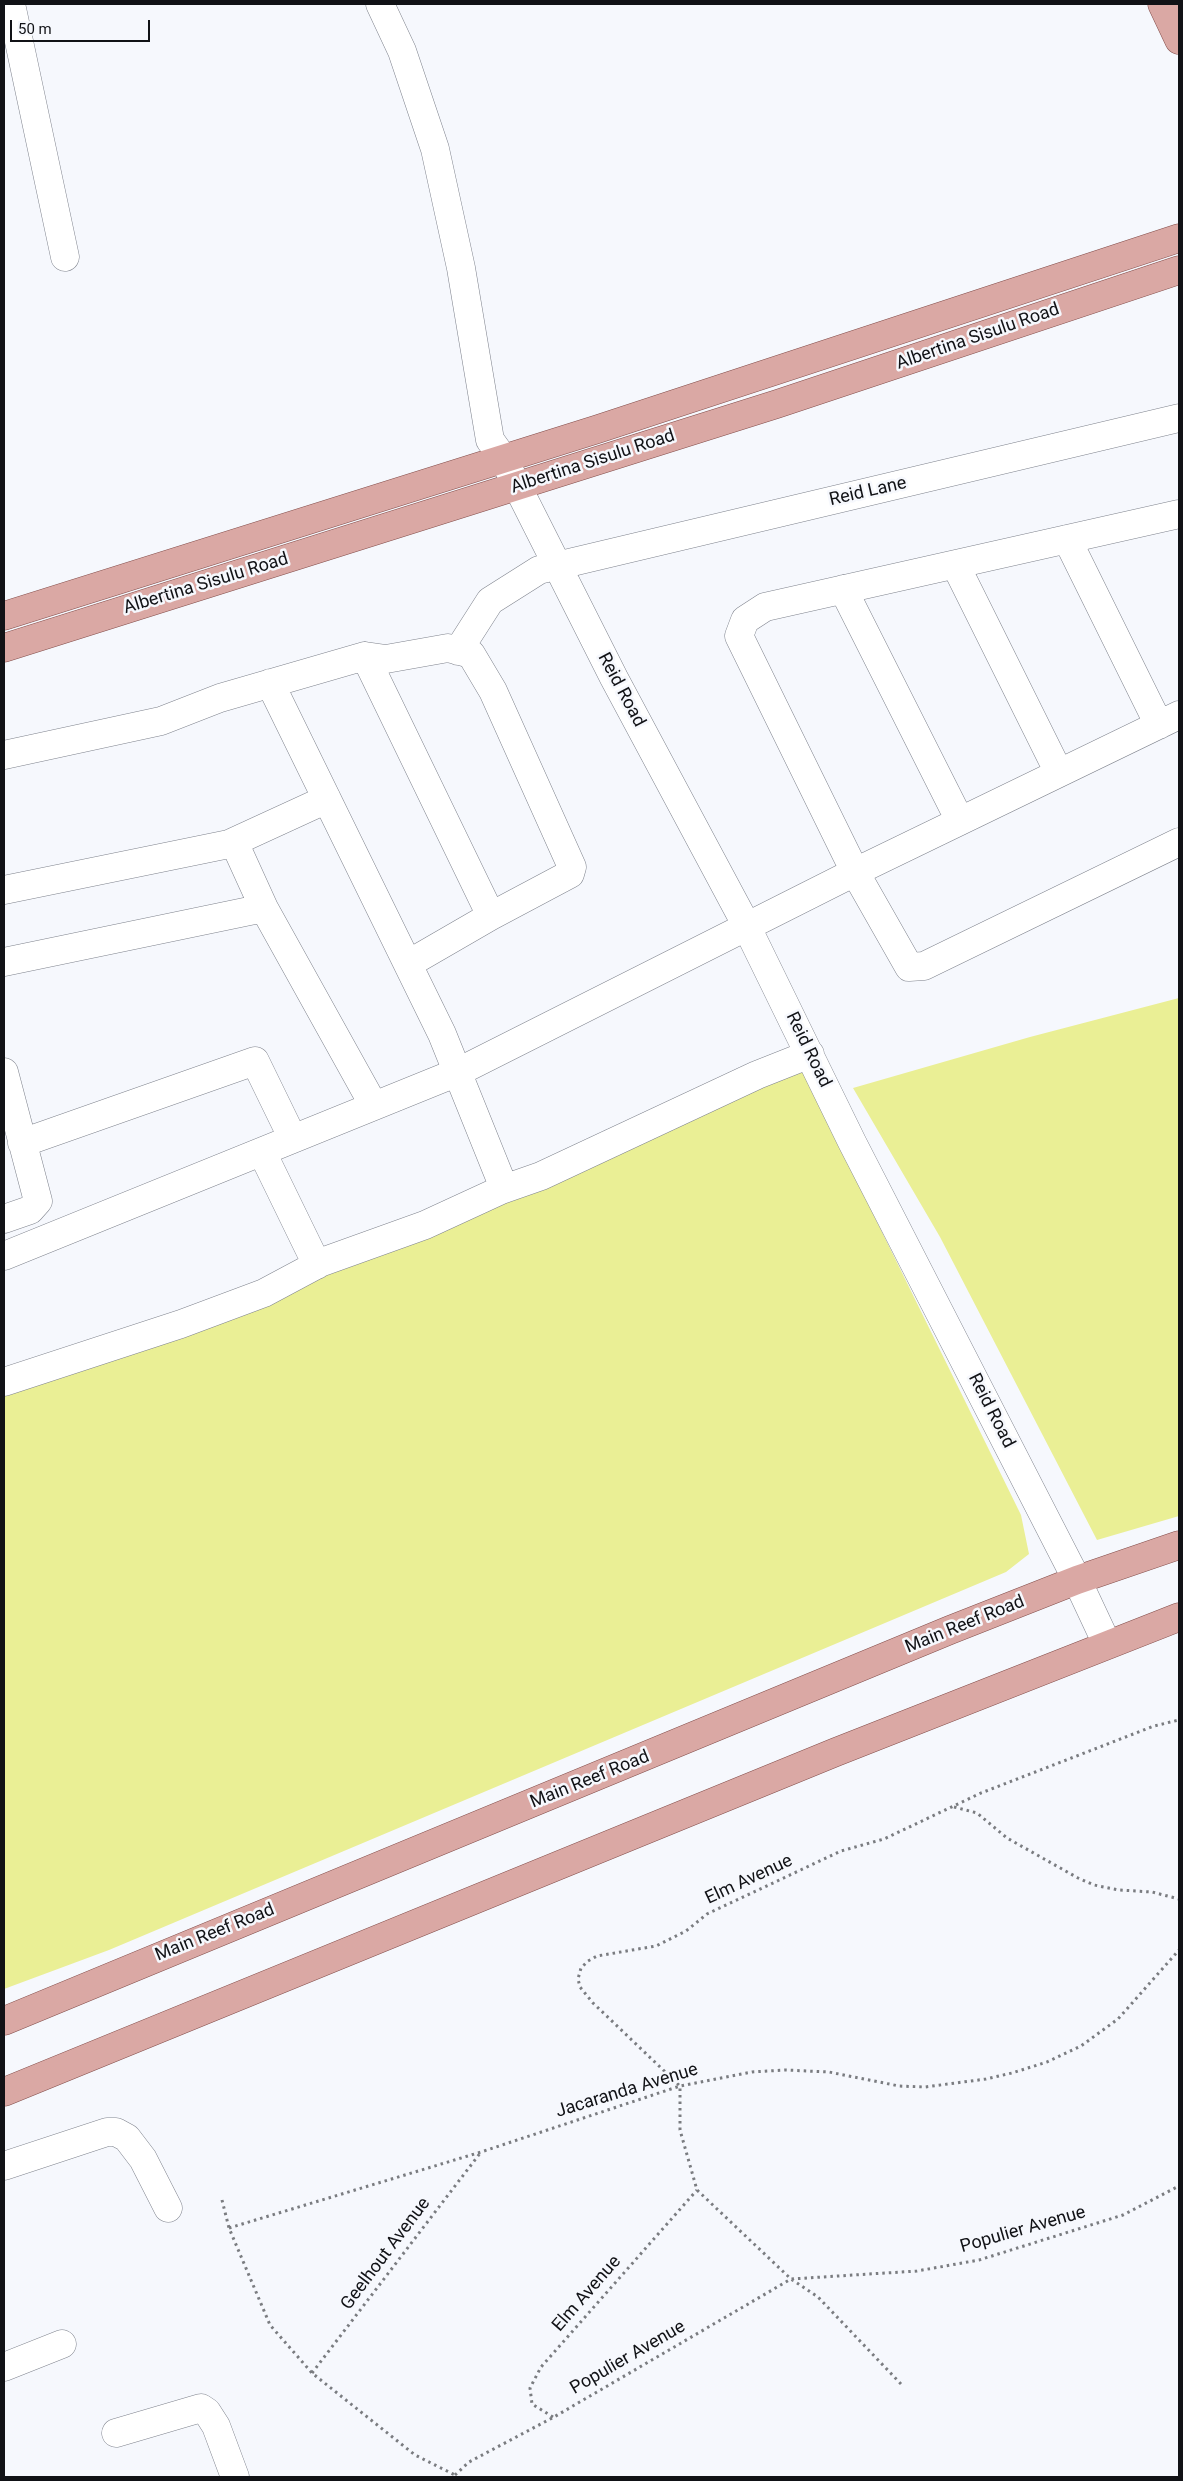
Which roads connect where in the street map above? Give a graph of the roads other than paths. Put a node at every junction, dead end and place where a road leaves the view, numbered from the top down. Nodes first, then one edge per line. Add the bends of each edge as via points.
1 (11, 4) edge
2 (380, 4) edge
3 (1162, 4) edge
4 (1179, 40) edge
5 (1179, 238) edge
6 (65, 258) dead end
7 (1179, 270) edge
8 (1179, 418) edge
9 (502, 458) junction
10 (516, 487) junction
11 (1179, 514) edge
12 (1067, 539) junction
13 (955, 564) junction
14 (556, 566) junction
15 (843, 589) junction
16 (4, 616) edge
17 (4, 648) edge
18 (458, 651) junction
19 (365, 656) junction
20 (270, 683) junction
21 (1169, 720) edge
22 (4, 755) edge
23 (1059, 773) junction
24 (327, 799) junction
25 (960, 821) junction
26 (234, 842) junction
27 (1179, 842) edge
28 (856, 872) junction
29 (4, 890) edge
30 (264, 908) junction
31 (490, 916) junction
32 (748, 928) junction
33 (4, 962) edge
34 (408, 964) junction
35 (810, 1054) junction
36 (4, 1072) edge
37 (458, 1072) junction
38 (374, 1106) junction
39 (293, 1139) junction
40 (22, 1143) junction
41 (262, 1152) junction
42 (502, 1183) dead end
43 (4, 1219) edge
44 (4, 1256) edge
45 (317, 1265) junction
46 (4, 1382) edge
47 (1179, 1545) edge
48 (1077, 1580) junction
49 (1179, 1617) edge
50 (1107, 1644) junction
51 (4, 2021) edge
52 (4, 2092) edge
53 (4, 2166) edge
54 (168, 2208) dead end
55 (62, 2344) dead end
56 (4, 2367) edge
57 (116, 2433) dead end
58 (235, 2477) edge

1 - 6 street
2 - 9 street, Reid Road via 402,51 435,149 461,268 490,440
3 - 4 main road
5 - 9 main road, Albertina Sisulu Road
7 - 10 main road, Albertina Sisulu Road
8 - 14 street, Reid Lane
9 - 10 street, Reid Road
9 - 16 main road, Albertina Sisulu Road
10 - 14 street, Reid Road
10 - 17 main road, Albertina Sisulu Road
11 - 12 street
12 - 13 street
12 - 21 street
13 - 15 street
13 - 23 street
14 - 18 street, Reid Lane via 539,570 490,600
14 - 32 street, Reid Road
15 - 25 street
15 - 28 street via 764,607 744,620 739,636
18 - 19 street via 448,648 386,659
18 - 31 street via 471,654 493,691 572,866 570,874
19 - 20 street
19 - 31 street
20 - 22 street via 160,721
20 - 24 street
21 - 23 street
23 - 25 street
24 - 26 street
24 - 34 street
25 - 28 street
26 - 29 street
26 - 30 street
27 - 28 street via 924,966 909,968
28 - 32 street
30 - 33 street
30 - 38 street
31 - 34 street
32 - 35 street, Reid Road
32 - 37 street
34 - 37 street
35 - 45 street via 757,1075 541,1176 501,1190 425,1225
35 - 48 street, Reid Road
36 - 40 street
37 - 38 street
37 - 42 street
38 - 39 street
39 - 40 street via 255,1061
39 - 41 street
40 - 43 street via 38,1202 30,1210
41 - 44 street
41 - 45 street
45 - 46 street via 264,1293 209,1314
47 - 48 main road, Main Reef Road
48 - 50 street, Reid Road
48 - 51 main road, Main Reef Road
49 - 50 main road
50 - 52 main road
53 - 54 street via 107,2132 116,2132 126,2138 143,2159
55 - 56 street
57 - 58 street via 201,2408 216,2426

